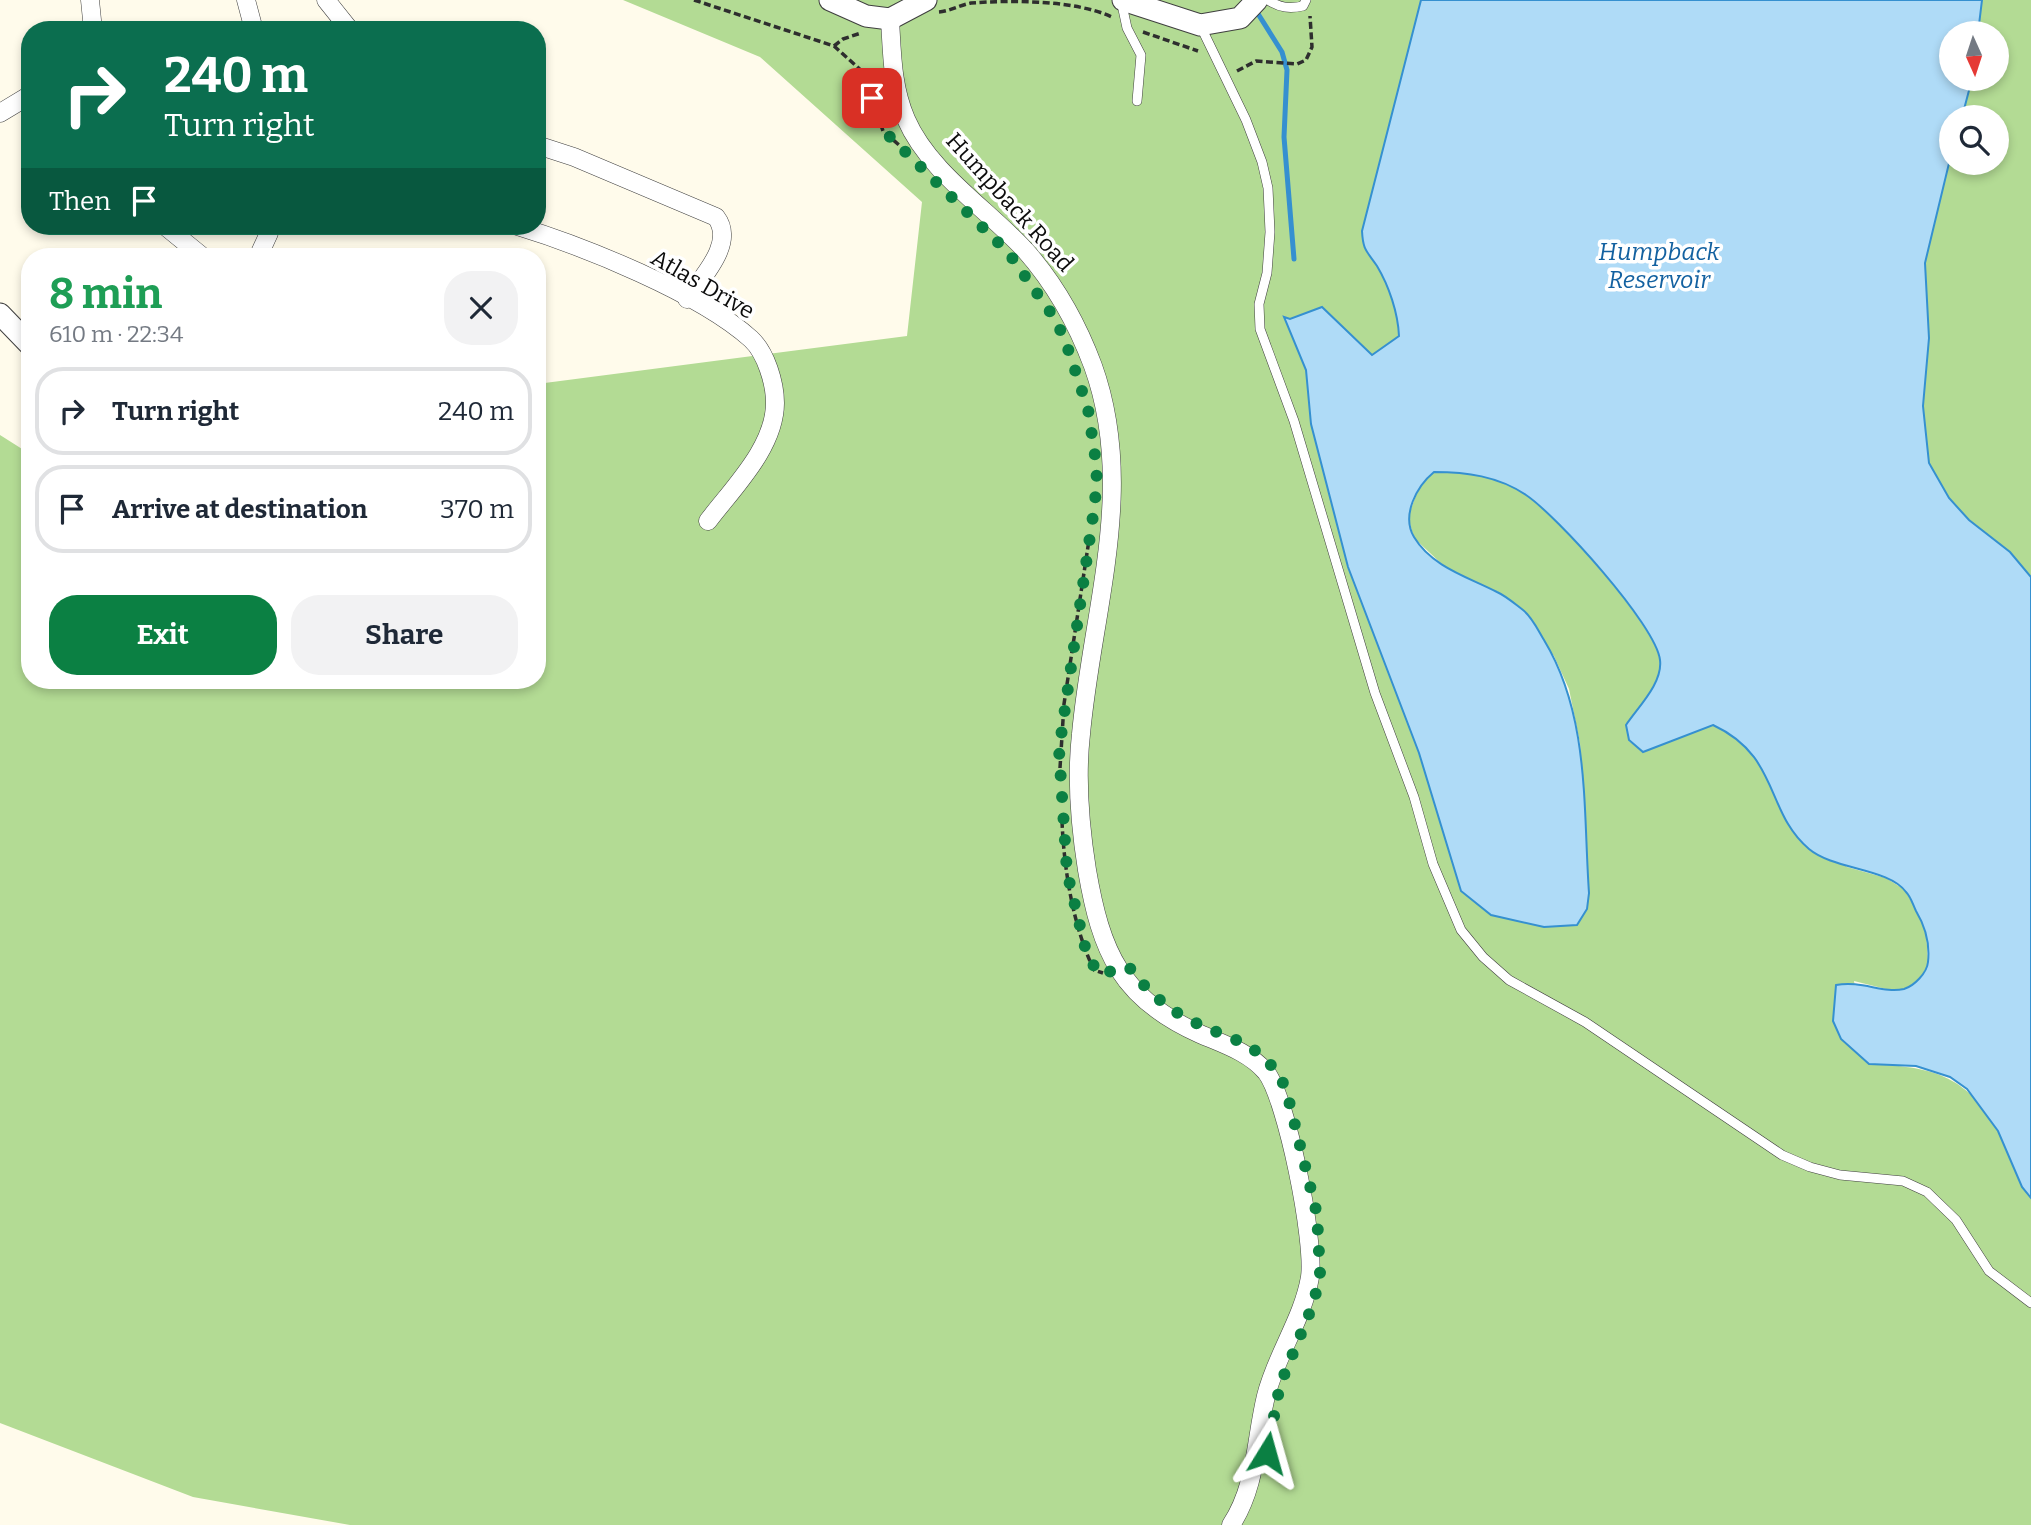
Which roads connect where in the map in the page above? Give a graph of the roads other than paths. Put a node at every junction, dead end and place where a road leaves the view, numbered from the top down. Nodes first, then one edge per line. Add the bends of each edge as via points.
1 (90, 0) edge
2 (246, 0) edge
3 (326, 0) edge
4 (830, 0) edge
5 (1122, 0) edge
6 (1257, 0) edge
7 (1268, 0) edge
8 (1305, 3) edge
9 (927, 7) edge
10 (890, 19) junction
11 (92, 21) edge
12 (252, 21) edge
13 (343, 21) edge
14 (1200, 25) junction
15 (21, 100) edge
16 (1137, 101) dead end
17 (0, 113) edge
18 (546, 148) edge
19 (176, 235) edge
20 (543, 235) edge
21 (191, 248) edge
22 (687, 299) junction
23 (0, 314) edge
24 (21, 336) edge
25 (708, 522) dead end
26 (2031, 1303) edge
27 (1231, 1525) edge

1 - 11 street
2 - 12 street
3 - 13 street
4 - 10 street via 866,16
5 - 14 street
5 - 16 lane via 1127,28 1141,55
6 - 14 street via 1240,18
7 - 8 lane via 1277,6
9 - 10 street
10 - 27 street, Humpback Road via 893,73 910,127 953,180 1052,284 1073,319 1103,398 1112,467 1112,519 1080,737 1088,870 1098,919 1117,968 1135,993 1171,1021 1252,1059 1268,1074 1307,1214 1310,1276 1303,1306 1271,1376 1254,1472 1246,1501
14 - 26 lane via 1262,162 1268,188 1270,232 1259,304 1260,330 1294,421 1375,692 1433,864 1461,930 1510,980 1608,1037 1782,1155 1840,1175 1903,1181 1927,1192 1956,1220 1989,1271
15 - 17 street
18 - 22 street via 716,217 722,225 722,242
19 - 21 street
20 - 22 street, Atlas Drive via 587,250
22 - 25 street, Atlas Drive via 752,340 771,378 775,403 762,448
23 - 24 street

